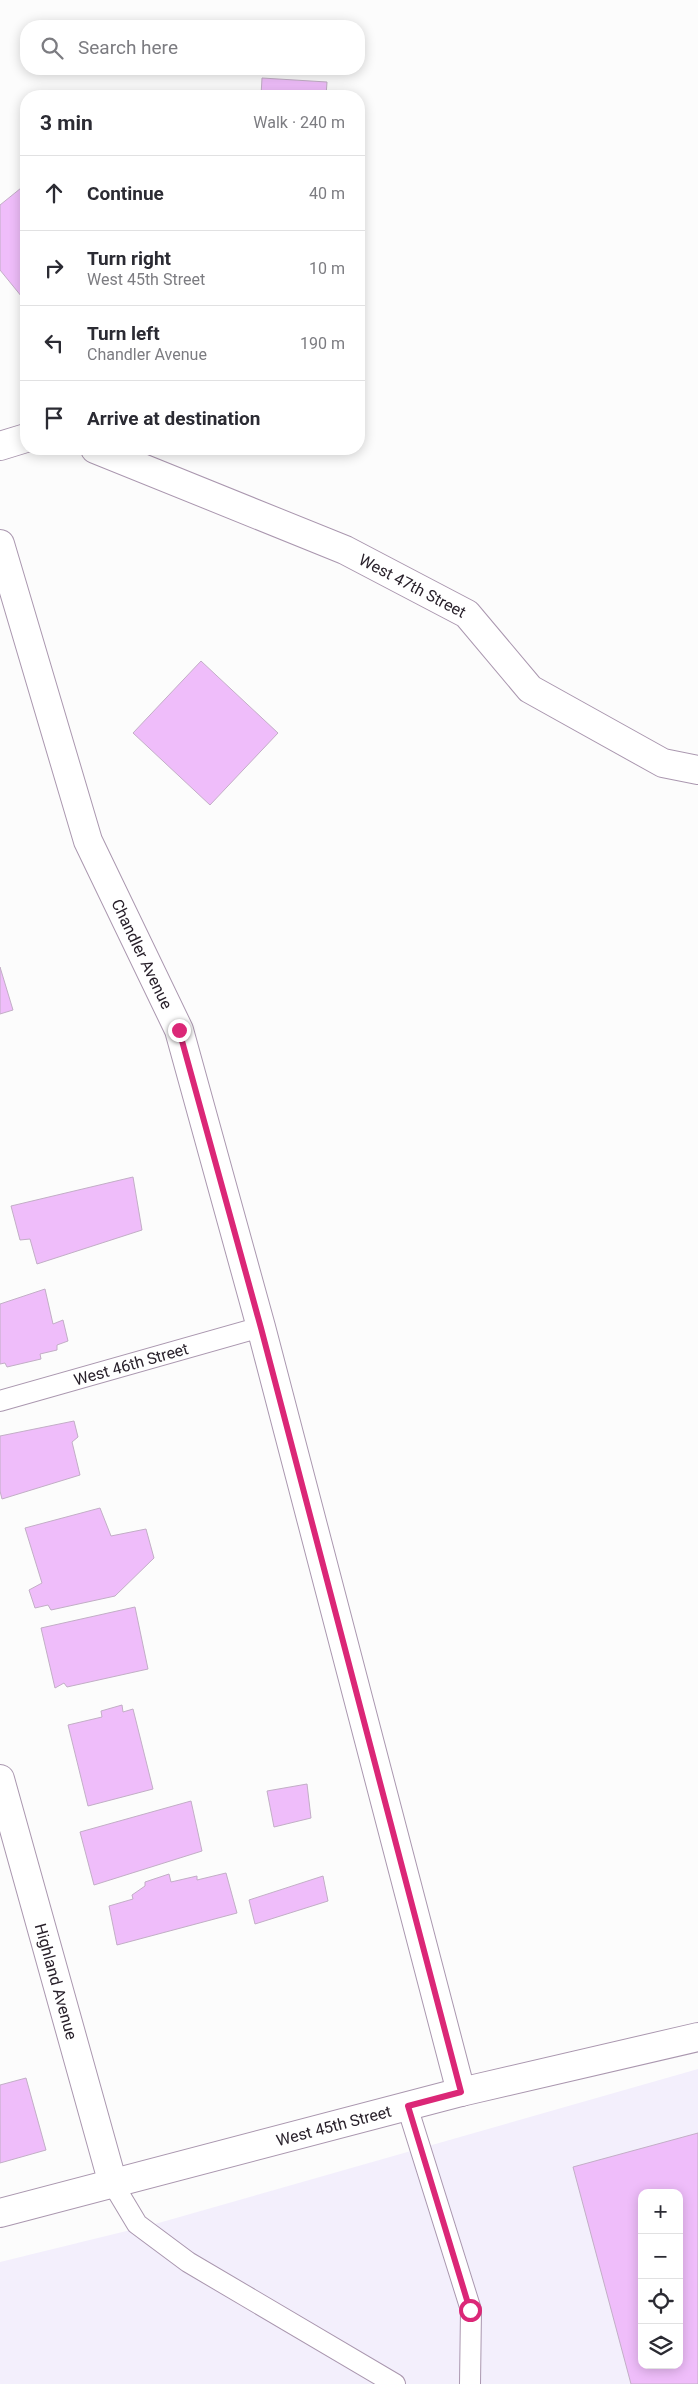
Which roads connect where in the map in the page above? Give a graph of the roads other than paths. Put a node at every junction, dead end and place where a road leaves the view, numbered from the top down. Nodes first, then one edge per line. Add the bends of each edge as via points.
1 (20, 440) edge
2 (0, 446) edge
3 (110, 455) edge
4 (0, 544) edge
5 (698, 770) edge
6 (261, 1328) junction
7 (0, 1401) edge
8 (0, 1778) edge
9 (698, 2037) edge
10 (461, 2092) junction
11 (408, 2106) junction
12 (113, 2184) junction
13 (0, 2213) edge
14 (395, 2384) edge
15 (470, 2384) edge

1 - 2 street
3 - 5 street, West 47th Street via 345,550 467,614 530,689 663,763
4 - 6 street, Chandler Avenue via 88,841 179,1030
6 - 7 lane, West 46th Street
6 - 10 street, Chandler Avenue
8 - 12 street, Highland Avenue
9 - 10 street, West 45th Street
10 - 11 street, West 45th Street
11 - 12 street, West 45th Street
11 - 15 lane via 470,2310
12 - 13 street, West 45th Street
12 - 14 lane via 137,2224 188,2262

